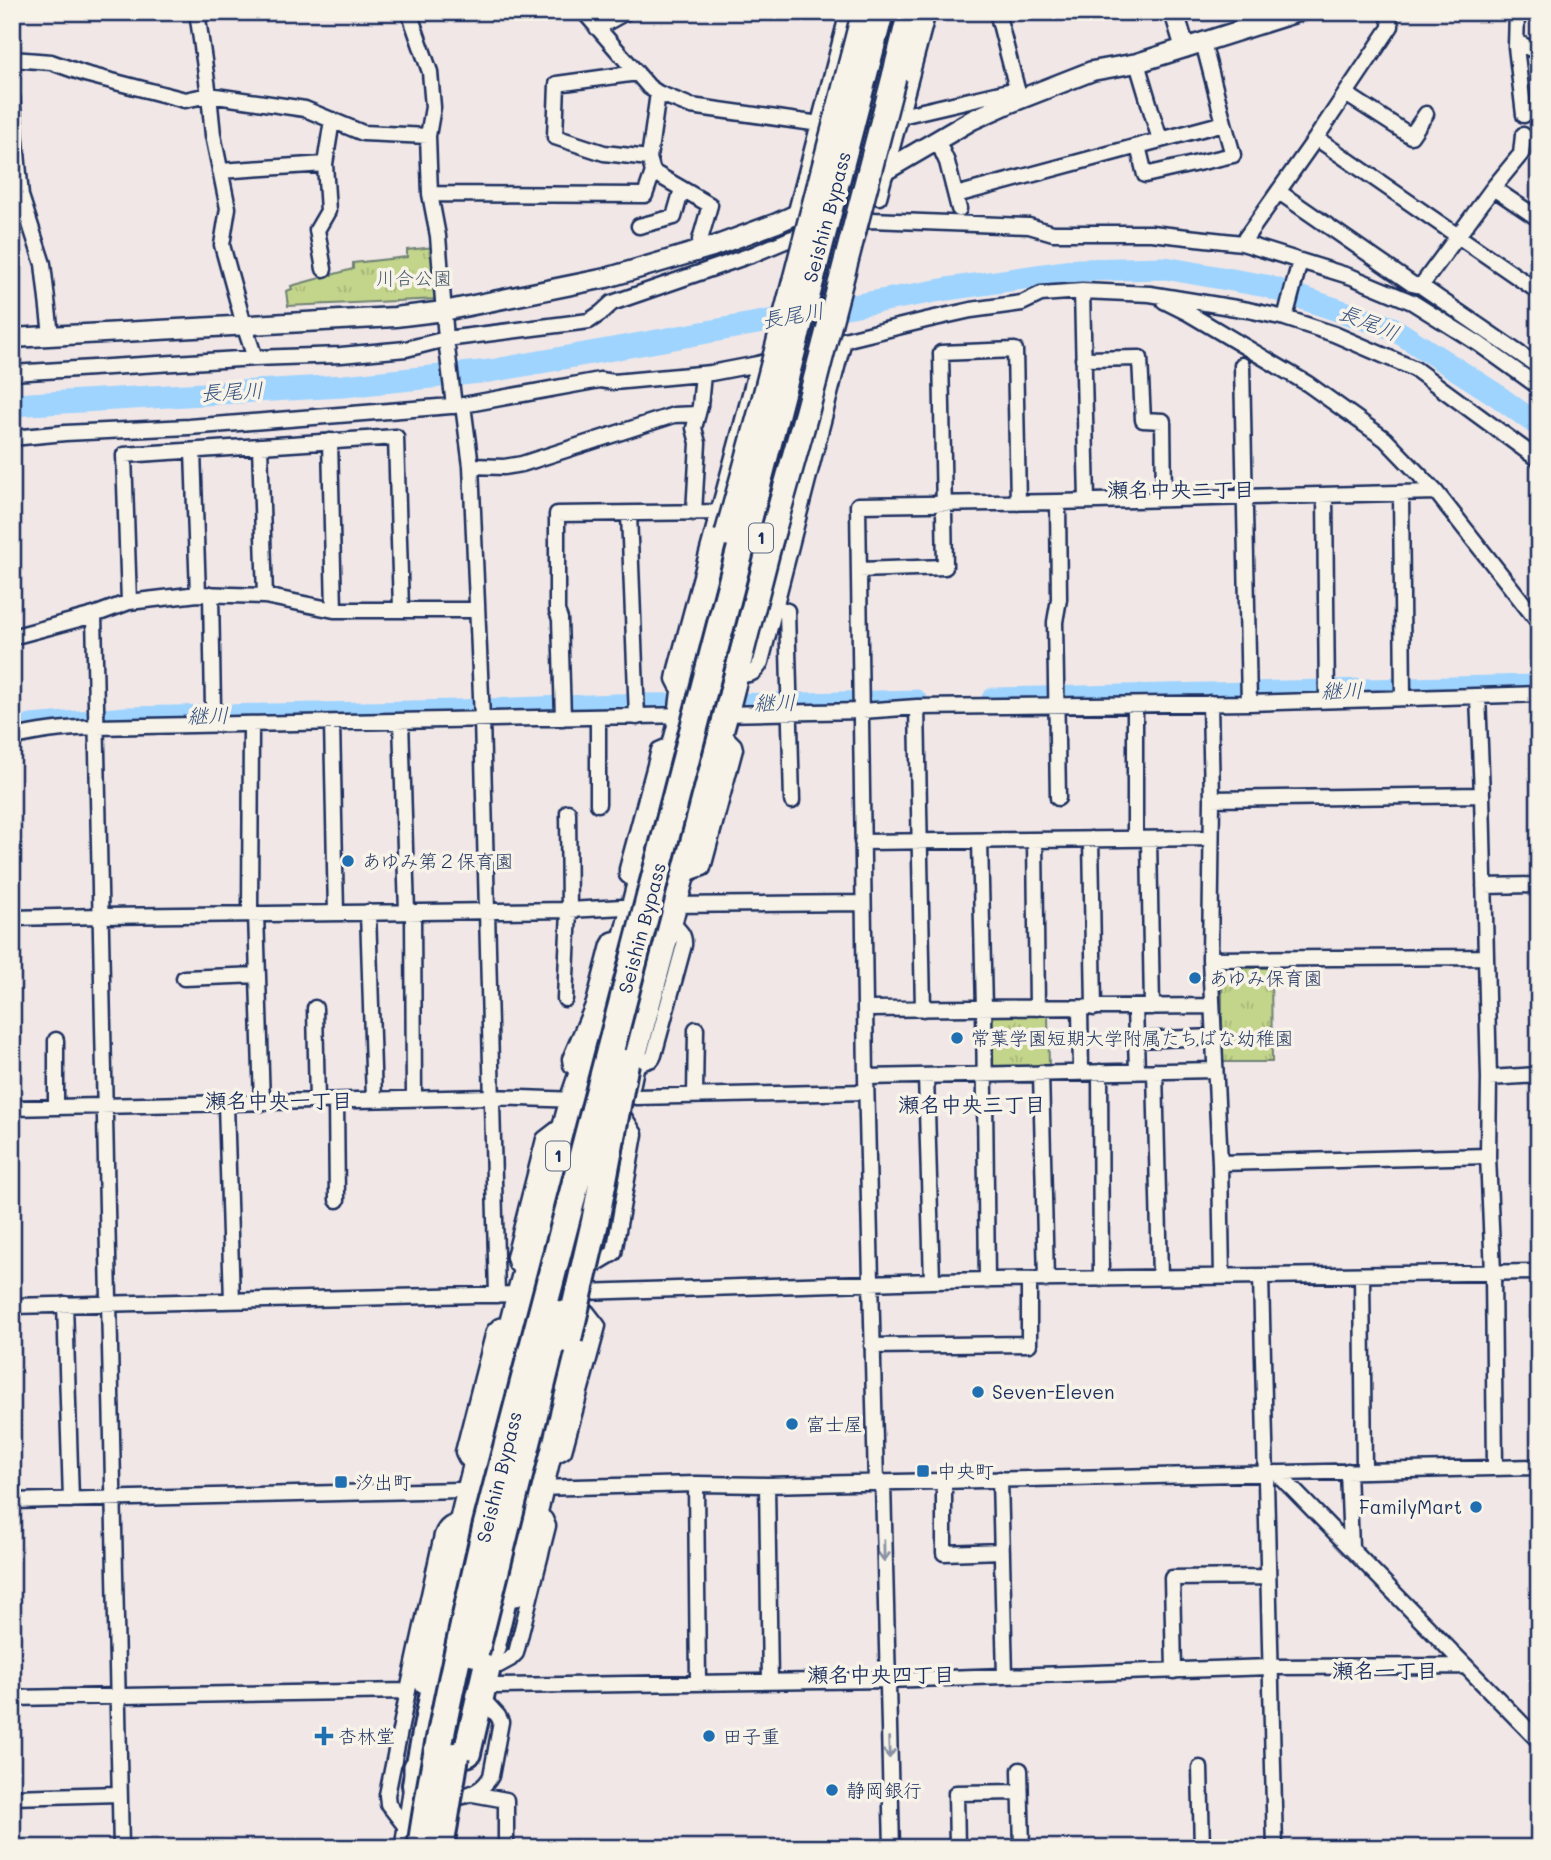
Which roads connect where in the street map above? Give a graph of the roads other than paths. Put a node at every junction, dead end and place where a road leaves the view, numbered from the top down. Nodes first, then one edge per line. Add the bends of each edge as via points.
1 (197, 12) edge
2 (409, 12) edge
3 (583, 12) edge
4 (626, 12) edge
5 (848, 12) edge
6 (863, 12) edge
7 (880, 12) edge
8 (898, 12) edge
9 (910, 12) edge
10 (928, 12) edge
11 (997, 12) edge
12 (1174, 12) edge
13 (1298, 12) edge
14 (1387, 12) edge
15 (1517, 12) edge
16 (597, 28) junction
17 (1203, 42) junction
18 (1517, 42) junction
19 (1185, 48) junction
20 (1539, 52) edge
21 (12, 59) edge
22 (1137, 63) junction
23 (637, 73) junction
24 (658, 93) junction
25 (1019, 94) junction
26 (1346, 94) junction
27 (209, 95) junction
28 (12, 97) edge
29 (1426, 114) dead end
30 (901, 116) junction
31 (1524, 116) dead end
32 (332, 120) junction
33 (1224, 123) junction
34 (13, 124) edge
35 (820, 124) junction
36 (1523, 135) dead end
37 (428, 136) junction
38 (1317, 138) junction
39 (937, 140) junction
40 (1160, 140) junction
41 (1138, 146) junction
42 (325, 164) junction
43 (651, 165) junction
44 (886, 170) junction
45 (220, 171) junction
46 (1493, 188) junction
47 (682, 189) junction
48 (1279, 192) junction
49 (430, 194) junction
50 (16, 197) edge
51 (879, 197) dead end
52 (795, 215) junction
53 (1539, 219) edge
54 (639, 226) dead end
55 (1457, 236) junction
56 (700, 240) dead end
57 (1241, 243) junction
58 (1300, 261) junction
59 (324, 269) dead end
60 (1421, 286) junction
61 (1082, 291) junction
62 (1539, 292) edge
63 (1150, 294) junction
64 (444, 310) junction
65 (1285, 318) junction
66 (244, 325) junction
67 (51, 335) junction
68 (12, 338) edge
69 (844, 340) junction
70 (447, 341) junction
71 (255, 358) junction
72 (1083, 359) junction
73 (758, 364) junction
74 (1242, 365) dead end
75 (1539, 367) edge
76 (12, 373) edge
77 (703, 374) junction
78 (1539, 387) edge
79 (457, 404) junction
80 (698, 414) junction
81 (12, 438) edge
82 (330, 441) junction
83 (260, 446) junction
84 (193, 450) junction
85 (1539, 460) edge
86 (471, 466) junction
87 (1436, 492) junction
88 (1401, 493) junction
89 (1325, 495) junction
90 (1244, 497) junction
91 (1164, 499) junction
92 (1087, 501) junction
93 (1058, 502) junction
94 (945, 503) junction
95 (1017, 503) junction
96 (718, 512) junction
97 (694, 513) junction
98 (629, 514) junction
99 (859, 569) junction
100 (205, 594) junction
101 (265, 596) junction
102 (129, 602) junction
103 (775, 607) junction
104 (401, 609) junction
105 (477, 610) junction
106 (334, 611) junction
107 (94, 614) junction
108 (1539, 623) edge
109 (12, 636) edge
110 (735, 676) junction
111 (684, 688) junction
112 (1539, 694) edge
113 (1478, 696) junction
114 (1403, 697) junction
115 (1327, 700) junction
116 (1210, 703) junction
117 (1249, 703) junction
118 (1135, 705) junction
119 (1057, 706) junction
120 (917, 707) junction
121 (213, 708) dead end
122 (862, 711) junction
123 (791, 713) junction
124 (680, 715) junction
125 (636, 717) junction
126 (564, 718) junction
127 (598, 718) junction
128 (482, 719) junction
129 (401, 721) junction
130 (332, 723) junction
131 (723, 723) junction
132 (251, 725) junction
133 (97, 727) junction
134 (12, 738) edge
135 (1482, 795) junction
136 (1058, 798) dead end
137 (1212, 799) junction
138 (792, 801) dead end
139 (598, 804) dead end
140 (568, 813) dead end
141 (1210, 838) junction
142 (1091, 839) junction
143 (1142, 839) junction
144 (1035, 840) junction
145 (980, 841) junction
146 (862, 842) junction
147 (921, 842) junction
148 (1485, 886) junction
149 (1539, 886) edge
150 (636, 896) junction
151 (863, 903) junction
152 (569, 910) junction
153 (486, 911) junction
154 (368, 912) junction
155 (410, 912) junction
156 (336, 913) junction
157 (673, 913) junction
158 (253, 914) junction
159 (101, 916) junction
160 (12, 918) edge
161 (631, 944) junction
162 (1486, 957) junction
163 (1210, 959) junction
164 (258, 975) junction
165 (184, 978) dead end
166 (565, 999) dead end
167 (1212, 1006) junction
168 (1135, 1007) junction
169 (1152, 1007) junction
170 (315, 1008) dead end
171 (1037, 1008) junction
172 (1087, 1008) junction
173 (923, 1009) junction
174 (984, 1009) junction
175 (865, 1010) junction
176 (696, 1029) dead end
177 (1214, 1037) junction
178 (56, 1040) dead end
179 (1136, 1040) junction
180 (629, 1064) junction
181 (1215, 1070) junction
182 (1137, 1071) junction
183 (1155, 1071) junction
184 (1081, 1072) junction
185 (1100, 1072) junction
186 (1041, 1073) junction
187 (985, 1074) junction
188 (1539, 1075) edge
189 (926, 1076) junction
190 (1489, 1077) junction
191 (866, 1085) junction
192 (695, 1096) junction
193 (490, 1097) junction
194 (414, 1099) junction
195 (374, 1100) junction
196 (577, 1100) junction
197 (336, 1101) junction
198 (317, 1102) junction
199 (262, 1103) junction
200 (226, 1104) junction
201 (104, 1106) junction
202 (629, 1106) junction
203 (56, 1107) junction
204 (12, 1108) edge
205 (1488, 1156) junction
206 (1220, 1163) junction
207 (337, 1199) dead end
208 (1539, 1272) edge
209 (1493, 1273) junction
210 (1362, 1275) junction
211 (1222, 1277) junction
212 (1261, 1277) junction
213 (1160, 1278) junction
214 (1101, 1279) junction
215 (1029, 1280) junction
216 (1046, 1280) junction
217 (932, 1281) junction
218 (988, 1281) junction
219 (872, 1283) junction
220 (514, 1288) junction
221 (586, 1300) junction
222 (232, 1301) junction
223 (65, 1304) junction
224 (110, 1304) junction
225 (12, 1306) edge
226 (872, 1346) junction
227 (1539, 1467) edge
228 (1495, 1468) junction
229 (1348, 1471) junction
230 (1364, 1471) junction
231 (1271, 1473) junction
232 (1000, 1479) junction
233 (944, 1481) junction
234 (880, 1483) junction
235 (696, 1484) junction
236 (767, 1485) junction
237 (469, 1490) junction
238 (113, 1499) junction
239 (537, 1499) junction
240 (71, 1500) junction
241 (12, 1501) edge
242 (461, 1521) junction
243 (1350, 1547) junction
244 (1002, 1551) junction
245 (1267, 1577) junction
246 (1466, 1666) junction
247 (1270, 1667) junction
248 (1174, 1671) junction
249 (1005, 1676) junction
250 (887, 1680) junction
251 (770, 1682) junction
252 (698, 1683) junction
253 (493, 1685) junction
254 (408, 1691) junction
255 (118, 1695) junction
256 (12, 1698) edge
257 (1539, 1741) edge
258 (467, 1753) junction
259 (1200, 1768) dead end
260 (1020, 1770) dead end
261 (416, 1784) junction
262 (1020, 1792) junction
263 (119, 1794) junction
264 (466, 1796) junction
265 (12, 1797) edge
266 (413, 1842) edge
267 (121, 1848) edge
268 (440, 1848) edge
269 (452, 1848) edge
270 (506, 1848) edge
271 (892, 1848) edge
272 (957, 1848) edge
273 (1022, 1848) edge
274 (1202, 1848) edge
275 (1275, 1848) edge

1 - 27 street
2 - 37 street via 430,72 433,107
3 - 16 street
4 - 16 street
5 - 35 street
6 - 111 highway, 1, bridge
7 - 161 highway, Seishin Bypass / 1, bridge
8 - 180 highway, Seishin Bypass / 1 via 670,884
9 - 110 highway, 1, bridge
10 - 30 street
11 - 25 street
12 - 19 street
13 - 17 street
14 - 26 street via 1391,26
15 - 18 street
16 - 23 street
17 - 19 street
17 - 33 street
18 - 20 street
18 - 31 street
19 - 22 street
21 - 27 street via 51,62 185,100
22 - 25 street via 1092,71
22 - 40 street
23 - 24 street
23 - 43 street via 557,84 555,137
24 - 35 street via 691,106
24 - 43 street
25 - 30 street
25 - 39 street
26 - 29 street via 1411,136
26 - 38 street
27 - 32 street via 305,109
27 - 45 street
28 - 34 street
30 - 35 street
30 - 44 street
32 - 37 street via 363,133
32 - 42 street
33 - 40 street
33 - 41 street via 1233,155 1145,175
34 - 50 street
35 - 52 street
36 - 46 street via 1521,155
37 - 49 street
38 - 48 street
38 - 55 street
39 - 41 street via 958,202
39 - 44 street
40 - 41 street
42 - 45 street
42 - 59 street via 328,211 317,230
43 - 47 street
43 - 49 street via 645,195
44 - 51 street
44 - 52 street
45 - 66 street via 228,208 222,244
46 - 53 street
46 - 55 street
47 - 54 street via 674,217
47 - 56 street via 710,205
48 - 57 street
48 - 60 street
49 - 64 street
50 - 67 street via 43,264
52 - 64 street via 712,247 606,278
55 - 60 street
55 - 62 street
57 - 58 street
57 - 70 street via 1151,233 1054,233 1029,226 871,220 833,225 790,239 612,303 589,321
58 - 65 street
58 - 78 street via 1412,302
60 - 75 street
61 - 63 street
61 - 69 street via 1041,294 1022,303 971,310
61 - 72 street
63 - 65 street
63 - 87 street via 1308,384 1385,439
64 - 66 street
64 - 70 street
65 - 85 street via 1415,369
66 - 67 street
66 - 71 street
67 - 68 street
69 - 73 street
69 - 103 street
70 - 71 street via 406,349
70 - 79 street
71 - 76 street
72 - 91 street via 1140,358 1143,420 1164,421
72 - 92 street
73 - 77 street
73 - 96 street
74 - 90 street
77 - 79 street via 600,380
77 - 80 street
79 - 81 street
79 - 86 street
80 - 86 street via 674,415 522,464
80 - 97 street
82 - 83 street
82 - 104 street via 396,437
82 - 106 street
83 - 84 street
83 - 101 street
84 - 100 street
84 - 102 street via 124,455
86 - 105 street
87 - 88 street
87 - 108 street
88 - 89 street
88 - 114 street
89 - 90 street
89 - 115 street
90 - 91 street
90 - 117 street
91 - 92 street
92 - 93 street
93 - 95 street
93 - 119 street
94 - 95 street
94 - 95 street via 941,352 1015,350
94 - 99 street via 945,567
94 - 99 street via 858,505
96 - 97 street
96 - 111 street via 674,679
97 - 98 street
98 - 125 street
98 - 126 street via 557,514
99 - 122 street
100 - 101 street
100 - 102 street
100 - 121 street
101 - 106 street
102 - 107 street
103 - 110 street via 757,671
103 - 123 street via 787,611
104 - 105 street
104 - 106 street
105 - 128 street
107 - 109 street
107 - 133 street
110 - 131 highway, 1
111 - 124 highway, 1
112 - 113 street
113 - 114 street
113 - 135 street
114 - 115 street
115 - 117 street
116 - 117 street
116 - 118 street
116 - 137 street
118 - 119 street
118 - 143 street
119 - 120 street
119 - 136 street
120 - 122 street
120 - 147 street
122 - 123 street
122 - 146 street
123 - 131 street
123 - 138 street
124 - 125 street
124 - 131 street
124 - 150 highway, 1
125 - 127 street
126 - 127 street
126 - 128 street
127 - 139 street
128 - 129 street
128 - 153 street
129 - 130 street
129 - 155 street
130 - 132 street
130 - 156 street
131 - 157 highway, 1
132 - 133 street
132 - 158 street
133 - 134 street via 57,728
133 - 159 street
135 - 137 street
135 - 148 street
137 - 141 street
140 - 152 street
141 - 143 street
141 - 163 street
142 - 143 street
142 - 144 street
142 - 172 street
143 - 169 street
144 - 145 street
144 - 171 street
145 - 147 street
145 - 174 street
146 - 147 street
146 - 151 street
147 - 173 street
148 - 149 street
148 - 162 street
150 - 152 street
150 - 157 street
150 - 161 highway, 1
151 - 157 street
151 - 175 street
152 - 153 street
152 - 166 street
153 - 155 street
153 - 193 street
154 - 155 street
154 - 156 street
154 - 195 street
155 - 194 street
156 - 158 street
157 - 180 highway, 1
158 - 159 street
158 - 164 street
159 - 160 street
159 - 201 street
161 - 196 highway, 1 via 581,1075
161 - 261 highway, bridge via 524,1318 440,1661
161 - 266 highway, Seishin Bypass / 1, bridge
162 - 163 street
162 - 190 street
163 - 167 street
164 - 165 street
164 - 199 street
167 - 169 street
167 - 177 street
168 - 169 street
168 - 172 street
168 - 179 street
170 - 198 street
171 - 172 street
171 - 174 street
172 - 184 street
173 - 174 street
173 - 175 street
174 - 187 street
175 - 191 street
176 - 192 street
177 - 179 street
177 - 181 street
178 - 203 street
179 - 182 street
180 - 202 highway, 1
180 - 258 highway, 1, bridge via 596,1222
180 - 268 highway, Seishin Bypass / 1, bridge via 556,1328 472,1666
181 - 183 street
181 - 206 street
182 - 183 street
182 - 185 street
183 - 213 street
184 - 185 street
184 - 186 street
185 - 214 street
186 - 187 street
186 - 216 street
187 - 189 street
187 - 218 street
188 - 190 street
189 - 191 street
189 - 217 street
190 - 205 street
191 - 192 street
191 - 219 street
192 - 202 street
193 - 194 street
193 - 196 street
193 - 220 street
194 - 195 street
195 - 197 street
196 - 220 highway, 1
197 - 198 street
197 - 207 street
198 - 199 street
199 - 200 street
200 - 201 street
200 - 222 street
201 - 203 street
201 - 224 street
202 - 221 highway, 1
203 - 204 street
205 - 206 street
205 - 209 street
206 - 211 street
208 - 209 street
209 - 210 street
209 - 228 street
210 - 212 street
210 - 230 street
211 - 212 street
211 - 213 street
212 - 231 street
213 - 214 street
214 - 216 street
215 - 216 street
215 - 218 street
215 - 226 street via 1029,1345
217 - 218 street
217 - 219 street
219 - 221 street
219 - 226 street
220 - 221 street
220 - 222 street
220 - 237 highway, 1 via 512,1323
221 - 239 highway, 1
222 - 224 street
223 - 224 street
223 - 225 street
223 - 240 street
224 - 238 street
226 - 234 street
227 - 228 street
228 - 230 street
229 - 230 street
229 - 231 street
229 - 243 street
231 - 232 street
231 - 243 street
231 - 245 street
232 - 233 street
232 - 244 street
233 - 234 street
233 - 244 street via 944,1553
234 - 236 street
234 -> 250 street
235 - 236 street
235 - 239 street
235 - 252 street
236 - 251 street
237 - 238 street
237 - 239 street
237 - 242 highway, 1
238 - 240 street
238 - 255 street
239 - 253 highway, 1
240 - 241 street
242 - 254 street via 445,1527 442,1535
242 - 261 highway, 1 via 425,1677
243 - 246 street
244 - 249 street
245 - 247 street
245 - 248 street via 1172,1578
246 - 247 street
246 - 257 street
247 - 248 street
247 - 275 street
248 - 249 street
249 - 250 street
250 - 251 street
250 -> 271 street
251 - 252 street
252 - 253 street
253 - 258 highway, 1
253 - 264 street via 501,1722 491,1776
254 - 255 street
254 - 266 street via 387,1795
255 - 256 street
255 - 263 street
258 - 264 highway, 1
259 - 274 street
260 - 262 street
261 - 266 highway, 1
262 - 272 street via 956,1793
262 - 273 street
263 - 265 street
263 - 267 street
264 - 269 highway, 1
264 - 270 street via 506,1800

